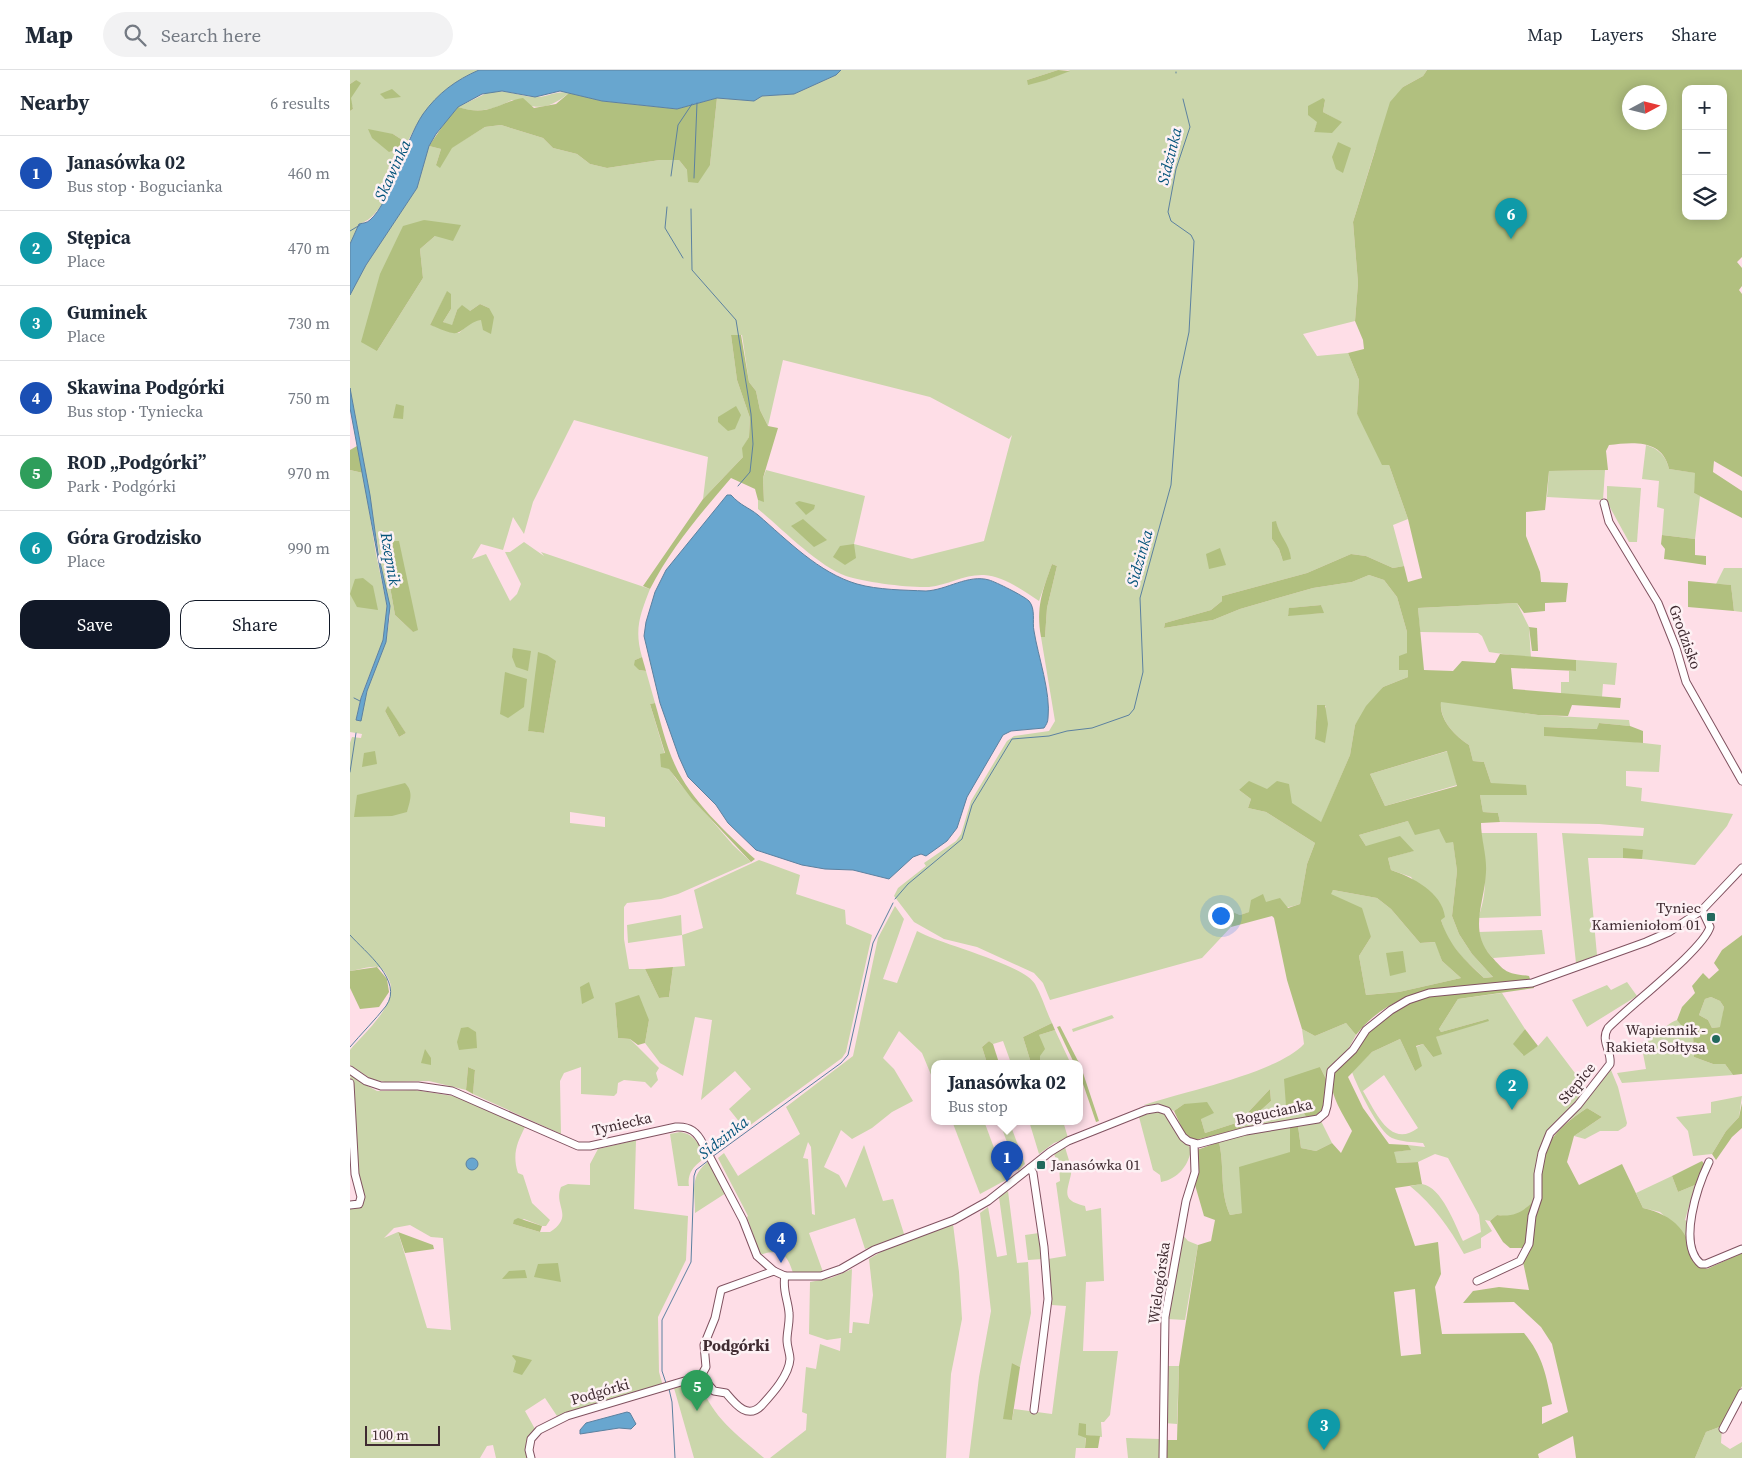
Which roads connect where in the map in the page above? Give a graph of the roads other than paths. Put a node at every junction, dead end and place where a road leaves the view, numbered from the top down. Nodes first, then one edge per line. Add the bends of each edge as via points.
1 (1604, 503) dead end
2 (1742, 781) edge
3 (1742, 868) edge
4 (1702, 910) junction
5 (350, 1070) edge
6 (350, 1083) edge
7 (1194, 1144) junction
8 (1709, 1162) dead end
9 (1030, 1168) junction
10 (350, 1205) edge
11 (1742, 1249) edge
12 (774, 1270) junction
13 (785, 1276) junction
14 (1477, 1281) dead end
15 (702, 1376) junction
16 (1742, 1393) edge
17 (1034, 1410) dead end
18 (1723, 1429) dead end
19 (531, 1458) edge
20 (1163, 1458) edge

1 - 2 street, Grodzisko via 1609,522 1658,603 1690,689
3 - 4 street, Bogucianka
4 - 7 street, Bogucianka via 1669,932 1546,979 1429,993 1408,1000 1366,1030 1353,1050 1331,1071 1327,1106 1322,1116
4 - 14 street, Stępice via 1710,927 1708,932 1686,958 1608,1028 1604,1040 1611,1056 1610,1064 1578,1105 1550,1133 1538,1174 1538,1198 1529,1244 1520,1261
5 - 12 street, Tyniecka via 374,1084 452,1091 573,1145 590,1146 681,1126 689,1128 697,1134 709,1154 743,1220 754,1252
6 - 10 street via 356,1174 362,1197 359,1204
7 - 9 street via 1183,1137 1167,1111 1153,1108 1058,1146
7 - 20 street, Wielogórska via 1195,1172 1184,1209 1165,1316
8 - 11 street via 1695,1197 1690,1234 1696,1257 1706,1264
9 - 13 street, Tyniecka via 988,1201 946,1224 870,1252 830,1274 800,1278
9 - 17 street via 1044,1247 1048,1299
12 - 13 street, Tyniecka
12 - 15 street via 721,1290 715,1318 704,1345 706,1367
13 - 15 street via 790,1358 788,1368 772,1394 759,1408 749,1412 739,1408 726,1393 714,1391
15 - 19 street, Podgórki via 554,1422 531,1439
16 - 18 street

